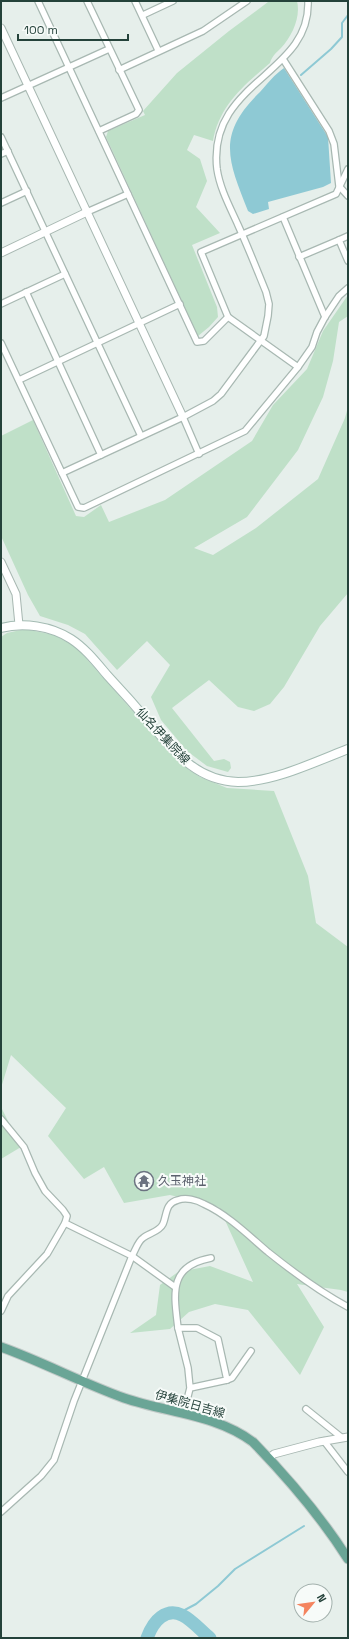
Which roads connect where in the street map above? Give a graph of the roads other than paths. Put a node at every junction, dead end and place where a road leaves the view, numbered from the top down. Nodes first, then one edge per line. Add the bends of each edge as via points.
1 (38, 1) edge
2 (87, 1) edge
3 (136, 1) edge
4 (174, 1) edge
5 (248, 1) edge
6 (308, 1) edge
7 (142, 16) junction
8 (1, 28) edge
9 (3, 37) edge
10 (109, 48) junction
11 (158, 50) junction
12 (282, 59) junction
13 (69, 67) junction
14 (119, 70) junction
15 (28, 86) junction
16 (1, 98) edge
17 (100, 131) junction
18 (1, 137) edge
19 (8, 151) junction
20 (1, 154) edge
21 (348, 169) edge
22 (339, 186) junction
23 (27, 191) junction
24 (128, 194) junction
25 (348, 196) edge
26 (1, 203) edge
27 (87, 212) junction
28 (283, 217) junction
29 (46, 232) junction
30 (242, 234) junction
31 (348, 236) edge
32 (339, 240) junction
33 (1, 253) edge
34 (299, 257) junction
35 (348, 261) edge
36 (65, 274) junction
37 (348, 288) edge
38 (26, 292) junction
39 (1, 304) edge
40 (180, 304) junction
41 (325, 316) junction
42 (228, 317) junction
43 (139, 323) junction
44 (261, 340) junction
45 (1, 343) edge
46 (98, 343) junction
47 (58, 361) junction
48 (298, 367) junction
49 (18, 380) junction
50 (183, 417) junction
51 (141, 436) junction
52 (200, 454) junction
53 (101, 455) junction
54 (62, 473) junction
55 (1, 562) edge
56 (19, 625) junction
57 (1, 628) edge
58 (348, 750) edge
59 (1, 1118) edge
60 (66, 1223) junction
61 (132, 1256) junction
62 (211, 1258) dead end
63 (175, 1287) junction
64 (348, 1307) edge
65 (1, 1311) edge
66 (178, 1328) junction
67 (1, 1347) edge
68 (251, 1351) dead end
69 (226, 1380) junction
70 (82, 1382) junction
71 (190, 1388) junction
72 (306, 1409) dead end
73 (184, 1412) junction
74 (345, 1437) edge
75 (324, 1441) junction
76 (269, 1458) junction
77 (348, 1472) edge
78 (1, 1512) edge
79 (348, 1559) edge

1 - 13 street
2 - 10 street
3 - 7 street
4 - 7 street
5 - 11 street via 203,31
6 - 12 street via 302,34
7 - 11 street
8 - 9 street
9 - 15 street
10 - 13 street
10 - 14 street
11 - 14 street
12 - 22 street via 329,131 334,144
12 - 30 street via 242,95 230,112 219,136 219,180
13 - 15 street
13 - 17 street
14 - 17 street via 139,110 136,114
15 - 16 street
15 - 27 street
17 - 24 street
18 - 19 street
19 - 20 street
19 - 23 street
21 - 22 street
22 - 25 street
22 - 28 street via 336,194
23 - 26 street
23 - 29 street
24 - 27 street
24 - 40 street
27 - 29 street
27 - 43 street
28 - 30 street
28 - 34 street
29 - 33 street
29 - 36 street
30 - 42 street via 201,252
30 - 44 street via 269,304 266,329
31 - 32 street
32 - 34 street
32 - 35 street
34 - 41 street
36 - 38 street
36 - 46 street
37 - 41 street
38 - 39 street
38 - 47 street
40 - 42 street via 197,342 204,341
40 - 43 street
41 - 48 street via 312,347
42 - 44 street
43 - 46 street
43 - 50 street
44 - 48 street
44 - 50 street via 221,394
45 - 49 street
46 - 47 street
46 - 51 street
47 - 49 street
47 - 53 street
48 - 52 street via 245,431
49 - 54 street
50 - 51 street
50 - 52 street
51 - 53 street
52 - 54 street via 84,508 78,507
53 - 54 street
55 - 56 street via 16,594
56 - 57 main road, 仙名伊集院線
56 - 58 main road, 仙名伊集院線 via 49,629 80,645 174,752 206,776 238,782 263,779
59 - 60 street via 24,1147 45,1191 63,1210
60 - 61 street
60 - 65 street via 47,1254 8,1296
61 - 63 street
61 - 64 street via 142,1238 154,1233 162,1225 170,1204 186,1198 204,1203 231,1221 287,1266 334,1300
61 - 70 street
62 - 63 street via 192,1264 181,1273
63 - 66 street
66 - 69 street via 197,1328 218,1339
66 - 71 street
67 - 70 main road, 伊集院日吉線
68 - 69 street via 232,1378
69 - 71 street
70 - 73 main road, 伊集院日吉線 via 135,1401
70 - 78 street via 54,1460 41,1476
71 - 73 street
72 - 74 street
73 - 76 main road, 伊集院日吉線 via 243,1434
74 - 75 street
75 - 76 street via 274,1454
75 - 77 street
76 - 79 main road, 伊集院日吉線 via 306,1500

